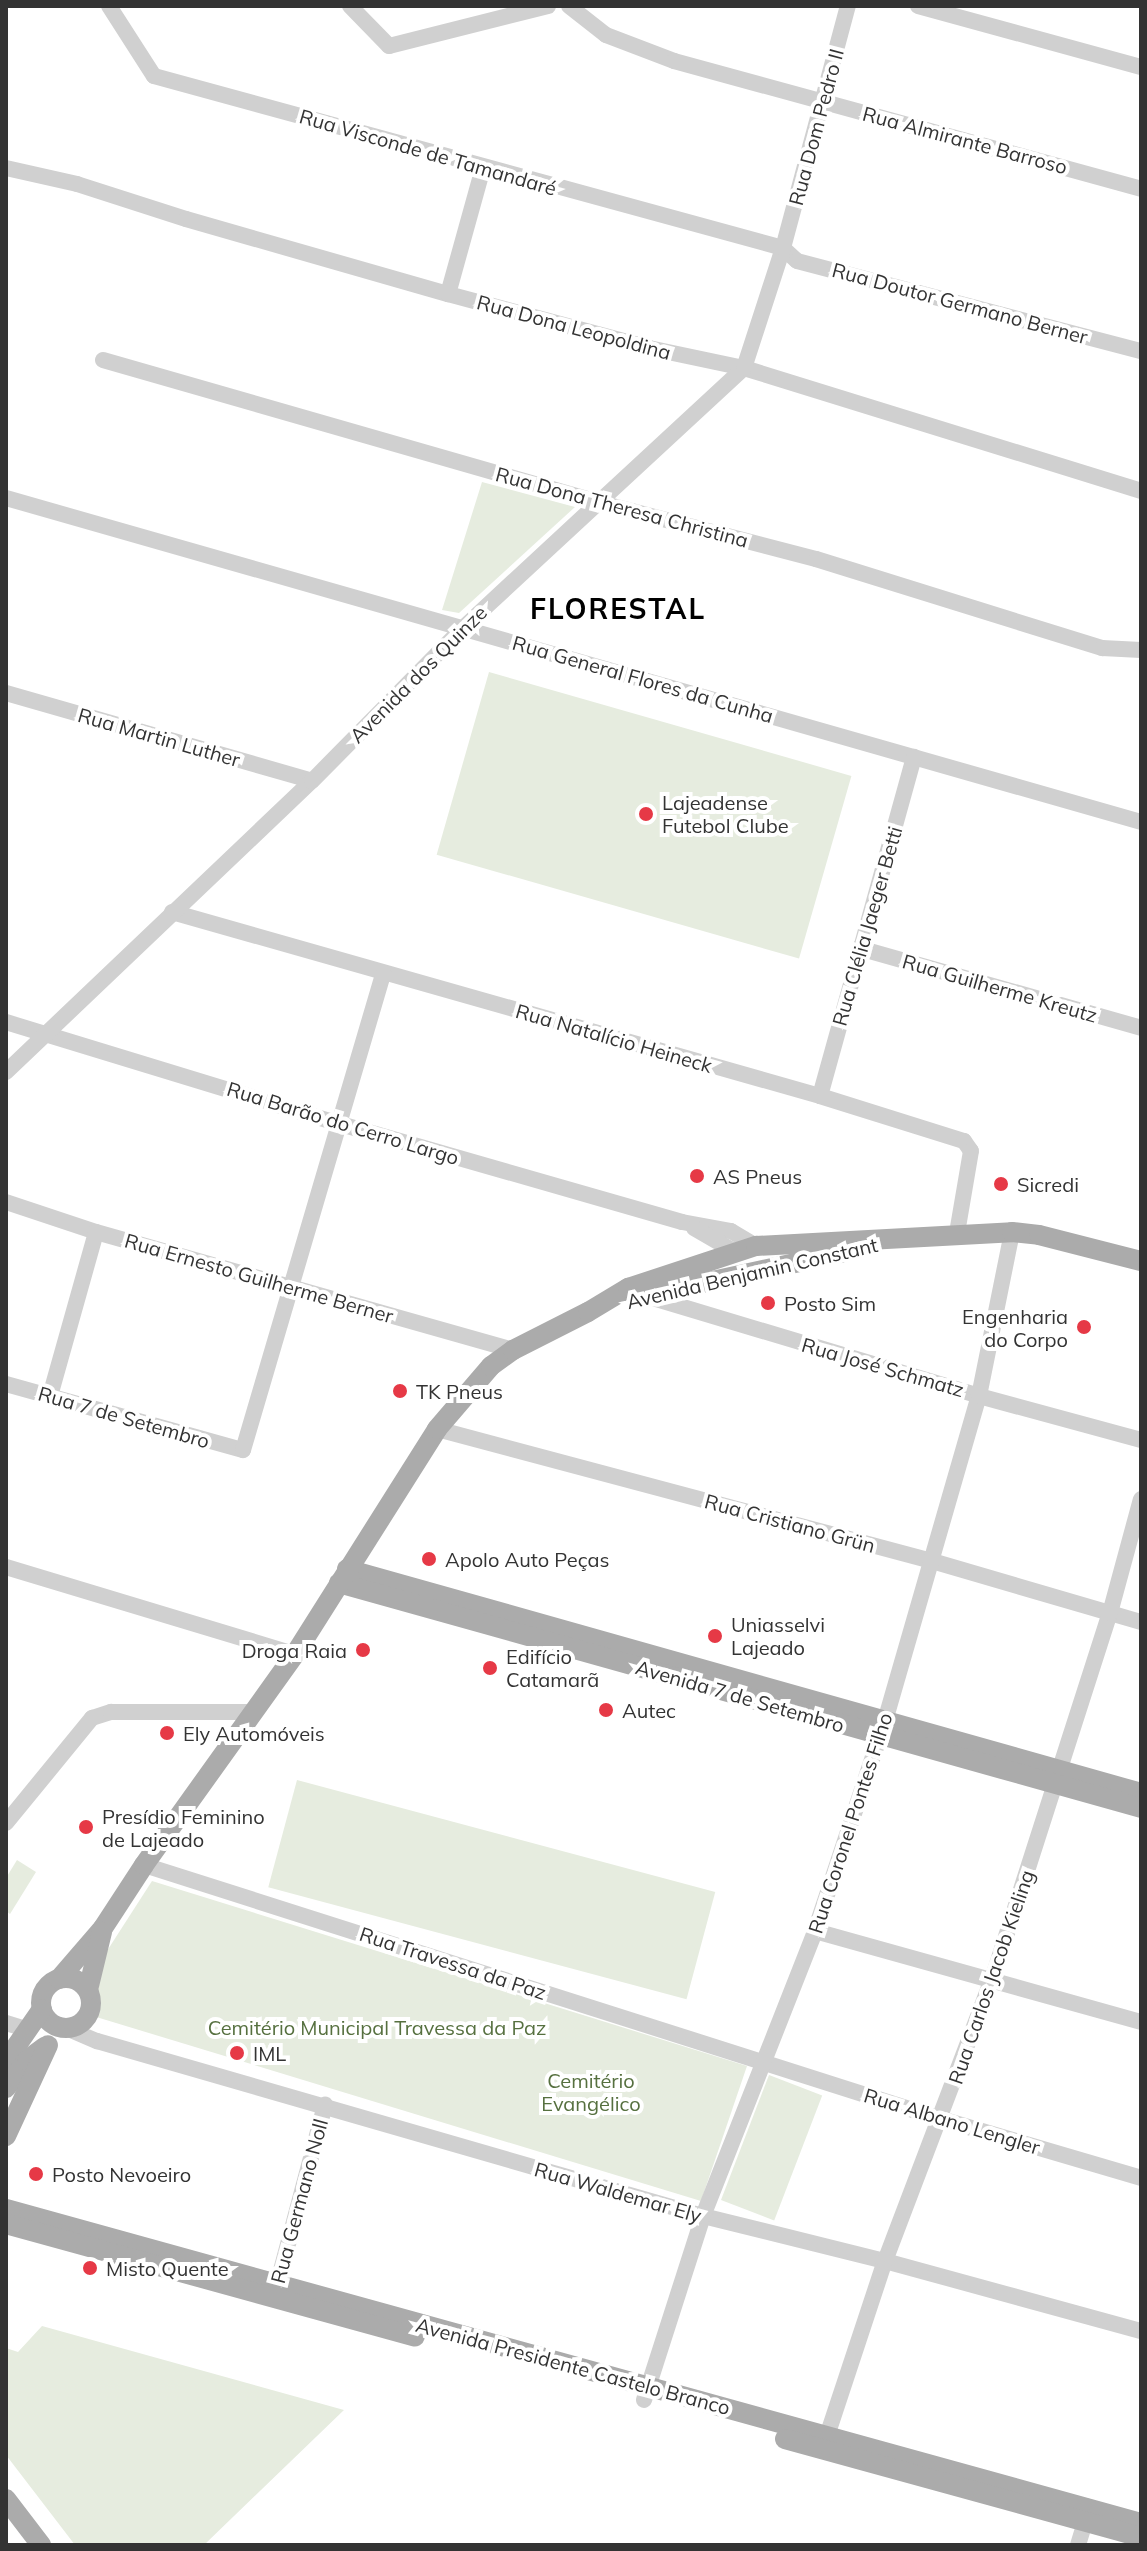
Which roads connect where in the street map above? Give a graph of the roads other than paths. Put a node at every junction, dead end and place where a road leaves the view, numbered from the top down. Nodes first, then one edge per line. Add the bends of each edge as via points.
1 (109, 6) edge
2 (350, 6) edge
3 (548, 6) edge
4 (569, 6) edge
5 (848, 6) edge
6 (918, 6) edge
7 (1141, 67) edge
8 (824, 101) junction
9 (6, 168) edge
10 (483, 168) junction
11 (1141, 189) edge
12 (783, 248) junction
13 (448, 294) junction
14 (1141, 351) edge
15 (103, 360) dead end
16 (744, 368) junction
17 (1141, 491) edge
18 (6, 498) edge
19 (601, 503) junction
20 (463, 628) junction
21 (1141, 650) edge
22 (6, 693) edge
23 (914, 757) junction
24 (312, 781) junction
25 (1141, 822) edge
26 (172, 912) junction
27 (859, 948) junction
28 (383, 973) junction
29 (6, 1022) edge
30 (1141, 1028) edge
31 (46, 1033) junction
32 (6, 1072) edge
33 (820, 1096) junction
34 (337, 1123) junction
35 (6, 1202) edge
36 (96, 1232) junction
37 (1012, 1232) junction
38 (957, 1233) junction
39 (917, 1236) junction
40 (747, 1250) junction
41 (1141, 1261) edge
42 (754, 1271) junction
43 (292, 1286) junction
44 (635, 1292) junction
45 (513, 1350) junction
46 (6, 1384) edge
47 (50, 1396) junction
48 (979, 1396) junction
49 (437, 1429) junction
50 (1141, 1440) edge
51 (1141, 1499) edge
52 (932, 1561) junction
53 (6, 1567) edge
54 (343, 1576) junction
55 (1110, 1613) junction
56 (1141, 1622) edge
57 (295, 1654) junction
58 (254, 1712) junction
59 (882, 1729) junction
60 (1059, 1778) junction
61 (1141, 1793) edge
62 (1141, 1808) edge
63 (6, 1823) edge
64 (144, 1865) junction
65 (103, 1928) junction
66 (815, 1931) junction
67 (59, 1979) junction
68 (992, 1980) junction
69 (88, 1990) junction
70 (42, 2009) junction
71 (1141, 2022) edge
72 (6, 2023) edge
73 (66, 2028) junction
74 (26, 2029) junction
75 (48, 2045) junction
76 (6, 2061) edge
77 (763, 2061) junction
78 (6, 2088) edge
79 (325, 2105) junction
80 (941, 2119) junction
81 (6, 2136) edge
82 (1141, 2178) edge
83 (6, 2209) edge
84 (703, 2216) junction
85 (6, 2224) edge
86 (885, 2261) junction
87 (276, 2290) junction
88 (1141, 2331) edge
89 (646, 2394) junction
90 (825, 2442) junction
91 (6, 2499) edge
92 (1087, 2515) junction
93 (1141, 2523) edge
94 (1141, 2537) edge
95 (41, 2545) edge
96 (1078, 2545) edge

1 - 10 street, Rua Visconde de Tamandaré via 154,76
2 - 3 street via 389,46
4 - 8 street, Rua Almirante Barroso via 606,35 674,61
5 - 8 street, Rua Dom Pedro II
6 - 7 street
8 - 11 street, Rua Almirante Barroso
8 - 12 street, Rua Dom Pedro II
9 - 13 street, Rua Dona Leopoldina via 77,184
10 - 12 street, Rua Visconde de Tamandaré
10 - 13 street
12 - 14 street, Rua Doutor Germano Berner via 797,261
12 - 16 street, Avenida dos Quinze
13 - 16 street, Rua Dona Leopoldina
15 - 19 street, Rua Dona Theresa Christina
16 - 17 street, Rua Dona Leopoldina
16 - 19 street, Avenida dos Quinze
18 - 20 street, Rua General Flores da Cunha
19 - 20 street, Avenida dos Quinze
19 - 21 street, Rua Dona Theresa Christina via 816,559 1102,648
20 - 23 street, Rua General Flores da Cunha
20 - 24 street, Avenida dos Quinze
22 - 24 street, Rua Martin Luther
23 - 25 street, Rua General Flores da Cunha
23 - 27 street, Rua Clélia Jaeger Betti
24 - 26 street, Avenida dos Quinze
26 - 28 street, Rua Natalício Heineck
26 - 31 street, Avenida dos Quinze
27 - 30 street, Rua Guilherme Kreutz
27 - 33 street, Rua Clélia Jaeger Betti
28 - 33 street, Rua Natalício Heineck
28 - 34 street
29 - 31 street, Rua Barão do Cerro Largo
31 - 32 street, Avenida dos Quinze
31 - 34 street, Rua Barão do Cerro Largo
33 - 38 street, Rua Natalício Heineck via 969,1145
34 - 40 street, Rua Barão do Cerro Largo via 682,1222 731,1231
34 - 43 street
35 - 36 street, Rua Ernesto Guilherme Berner
36 - 43 street, Rua Ernesto Guilherme Berner
36 - 47 street
37 - 38 main road, Avenida Benjamin Constant
37 - 41 main road, Avenida Benjamin Constant
37 - 48 street, Rua Coronel Pontes Filho
38 - 39 main road, Avenida Benjamin Constant
39 - 40 main road, Avenida Benjamin Constant
39 - 42 main road, Avenida Benjamin Constant
40 - 42 main road via 764,1259
40 - 44 main road, Avenida Benjamin Constant
42 - 44 main road, Avenida Benjamin Constant
43 - 45 street, Rua Ernesto Guilherme Berner
43 - 47 street, Rua 7 de Setembro via 243,1450
44 - 45 main road, Avenida Benjamin Constant
44 - 48 street, Rua José Schmatz
45 - 49 main road, Avenida Benjamin Constant via 491,1366
46 - 47 street, Rua 7 de Setembro
48 - 50 street, Rua José Schmatz
48 - 52 street, Rua Coronel Pontes Filho
49 - 52 street, Rua Cristiano Grün
49 - 54 main road, Avenida Benjamin Constant
51 - 55 street, Rua Carlos Jacob Kieling
52 - 55 street, Rua Cristiano Grün
52 - 59 street, Rua Coronel Pontes Filho
53 - 57 street
54 - 57 main road, Avenida Benjamin Constant
54 - 59 main road, Avenida 7 de Setembro
55 - 56 street, Rua Cristiano Grün
55 - 60 street, Rua Carlos Jacob Kieling
57 - 58 main road, Avenida Benjamin Constant
58 - 63 street via 111,1712 92,1718
58 - 64 main road, Avenida Benjamin Constant
59 - 60 main road, Avenida 7 de Setembro
59 - 66 street, Rua Coronel Pontes Filho
60 - 61 main road, Avenida 7 de Setembro
60 - 62 main road, Avenida 7 de Setembro
60 - 68 street, Rua Carlos Jacob Kieling
64 - 65 main road, Avenida Benjamin Constant
64 - 77 street, Rua Travessa da Paz
65 - 67 main road, Avenida Benjamin Constant
65 - 69 main road, Avenida Benjamin Constant
66 - 68 street
66 - 77 street, Rua Coronel Pontes Filho
67 - 69 main road via 72,1978
67 - 70 main road via 45,1991
68 - 71 street
68 - 80 street, Rua Carlos Jacob Kieling
69 - 73 main road via 90,2011 85,2020
70 - 73 main road via 53,2024
70 - 74 main road
72 - 74 street
73 - 75 main road
73 - 79 street, Rua Waldemar Ely
74 - 76 main road
75 - 78 main road via 27,2060
75 - 81 main road
77 - 80 street, Rua Albano Lengler
77 - 84 street, Rua Coronel Pontes Filho
79 - 84 street, Rua Waldemar Ely
79 - 87 street, Rua Germano Noll
80 - 82 street, Rua Albano Lengler
80 - 86 street, Rua Carlos Jacob Kieling
83 - 87 main road, Avenida Presidente Castelo Branco
84 - 86 street, Rua Waldemar Ely
84 - 89 street, Rua Coronel Pontes Filho
85 - 87 main road, Avenida Presidente Castelo Branco
86 - 88 street, Rua Waldemar Ely
86 - 90 street, Rua Carlos Jacob Kieling
87 - 89 main road, Avenida Presidente Castelo Branco
89 - 90 main road, Avenida Presidente Castelo Branco
90 - 92 main road, Avenida Presidente Castelo Branco
91 - 95 main road
92 - 93 main road, Avenida Presidente Castelo Branco
92 - 94 main road, Avenida Presidente Castelo Branco
92 - 96 street

